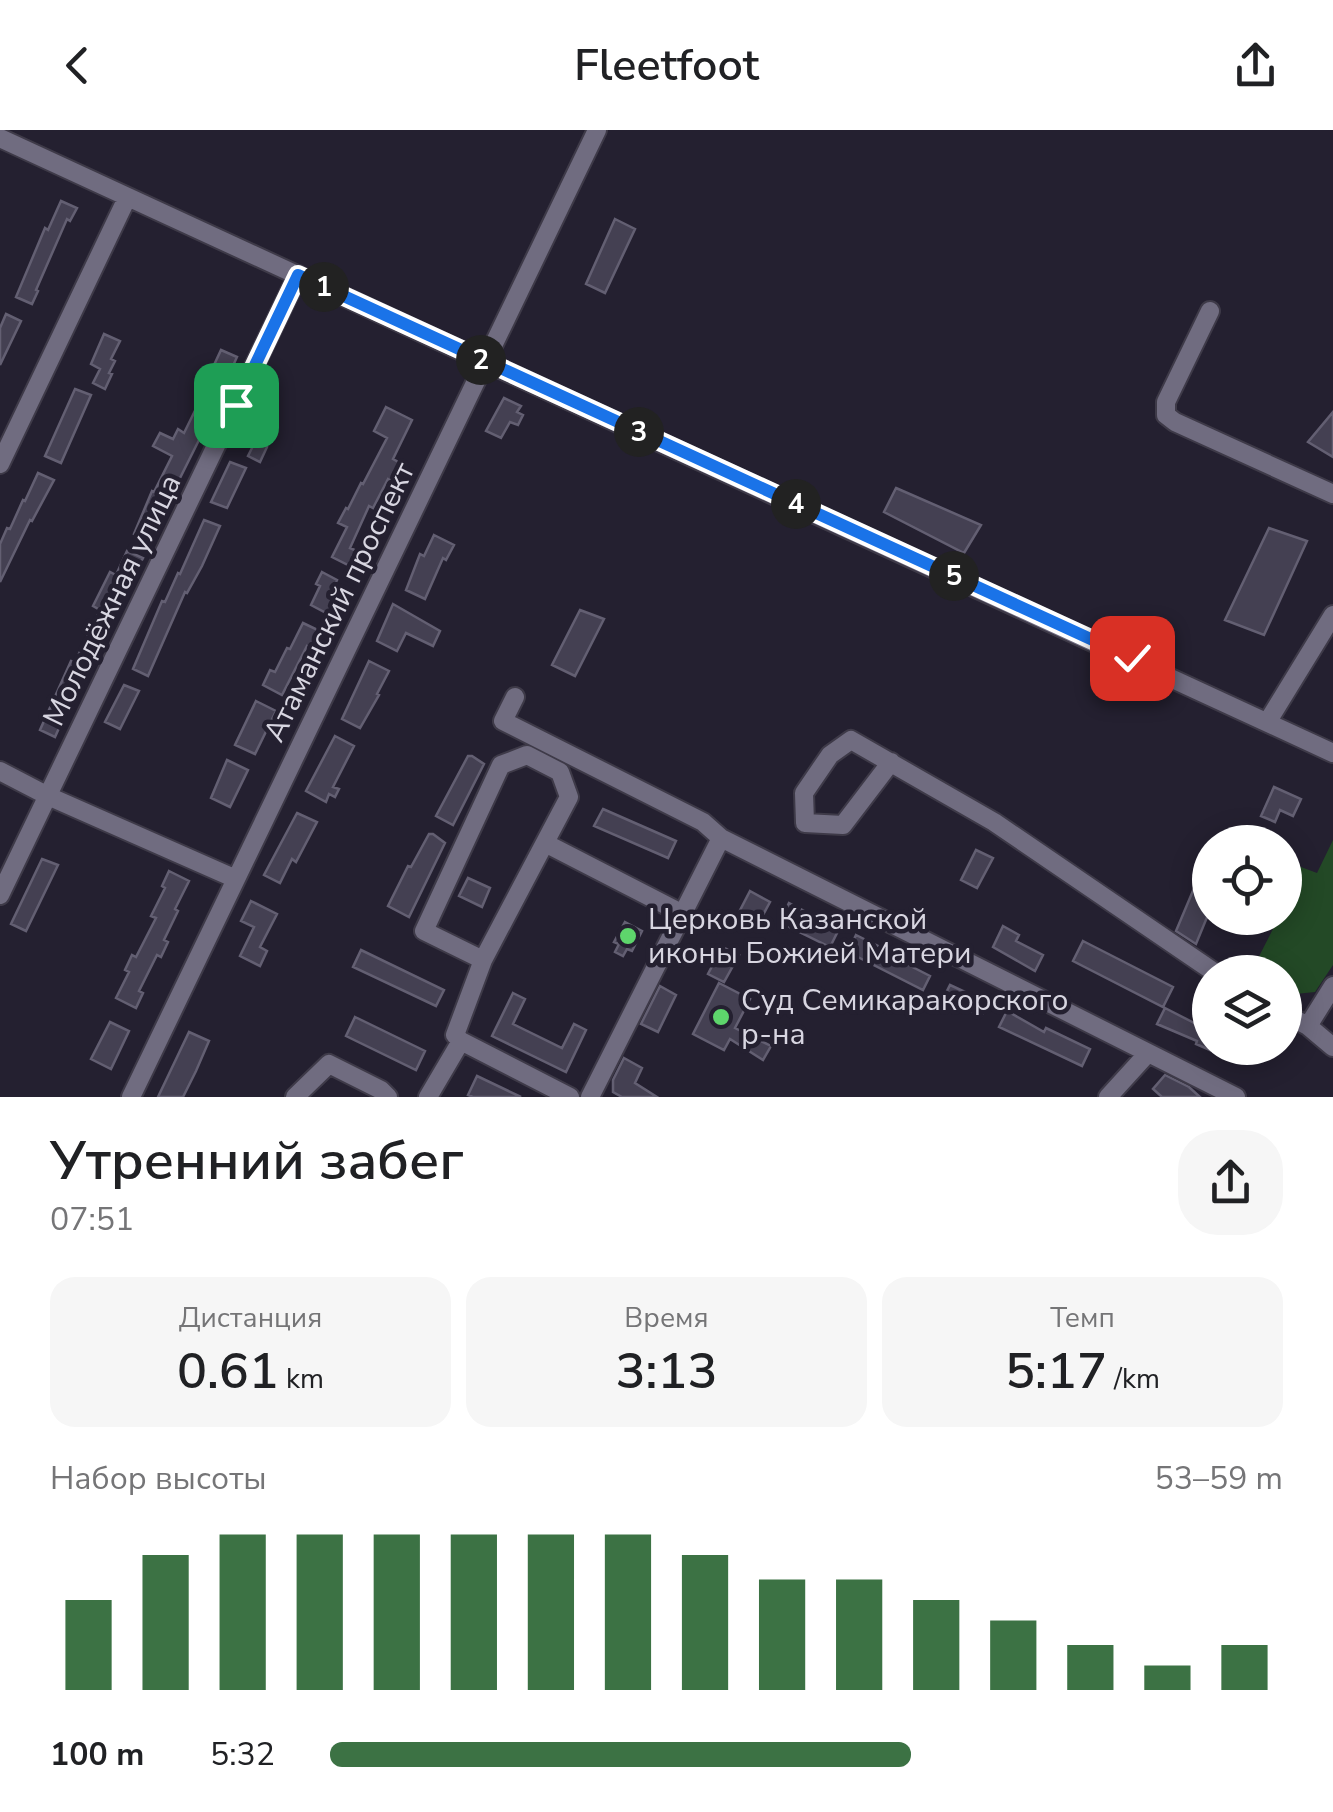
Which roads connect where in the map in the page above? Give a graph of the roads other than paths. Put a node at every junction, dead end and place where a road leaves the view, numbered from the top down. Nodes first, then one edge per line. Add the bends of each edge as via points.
1 (596, 130) edge
2 (0, 138) edge
3 (127, 198) junction
4 (298, 275) junction
5 (1210, 311) dead end
6 (485, 362) junction
7 (0, 464) edge
8 (1333, 494) edge
9 (1333, 615) edge
10 (515, 697) dead end
11 (1268, 720) junction
12 (1333, 752) edge
13 (891, 762) junction
14 (0, 771) edge
15 (48, 796) junction
16 (721, 838) junction
17 (545, 844) junction
18 (236, 879) junction
19 (0, 895) edge
20 (683, 914) junction
21 (1192, 957) edge
22 (483, 960) junction
23 (1333, 986) edge
24 (1302, 1023) edge
25 (1308, 1026) junction
26 (461, 1041) junction
27 (1333, 1046) edge
28 (1148, 1053) junction
29 (1226, 1095) edge
30 (130, 1097) edge
31 (296, 1097) edge
32 (388, 1097) edge
33 (428, 1097) edge
34 (570, 1097) edge
35 (590, 1097) edge
36 (1108, 1097) edge

1 - 6 street, Атаманский проспект
2 - 3 street
3 - 4 street
3 - 7 street
4 - 6 street
4 - 15 street, Молодёжная улица
5 - 8 street via 1166,402 1166,415
6 - 11 street
6 - 18 street, Атаманский проспект
9 - 11 street
10 - 16 street via 503,721 703,822
11 - 12 street
13 - 13 street via 843,825 805,822 804,793 830,755 850,740
13 - 21 street via 994,822
14 - 15 street
15 - 18 street
15 - 19 street, Молодёжная улица
16 - 20 street
16 - 28 street
17 - 20 street
17 - 22 street
17 - 22 street via 569,797 560,772 527,755 501,765 424,931
18 - 30 street, Атаманский проспект
20 - 35 street
22 - 26 street via 454,1035
23 - 25 street
24 - 25 street
25 - 27 street
26 - 33 street
26 - 34 street
28 - 29 street
28 - 36 street
31 - 32 street via 329,1064

